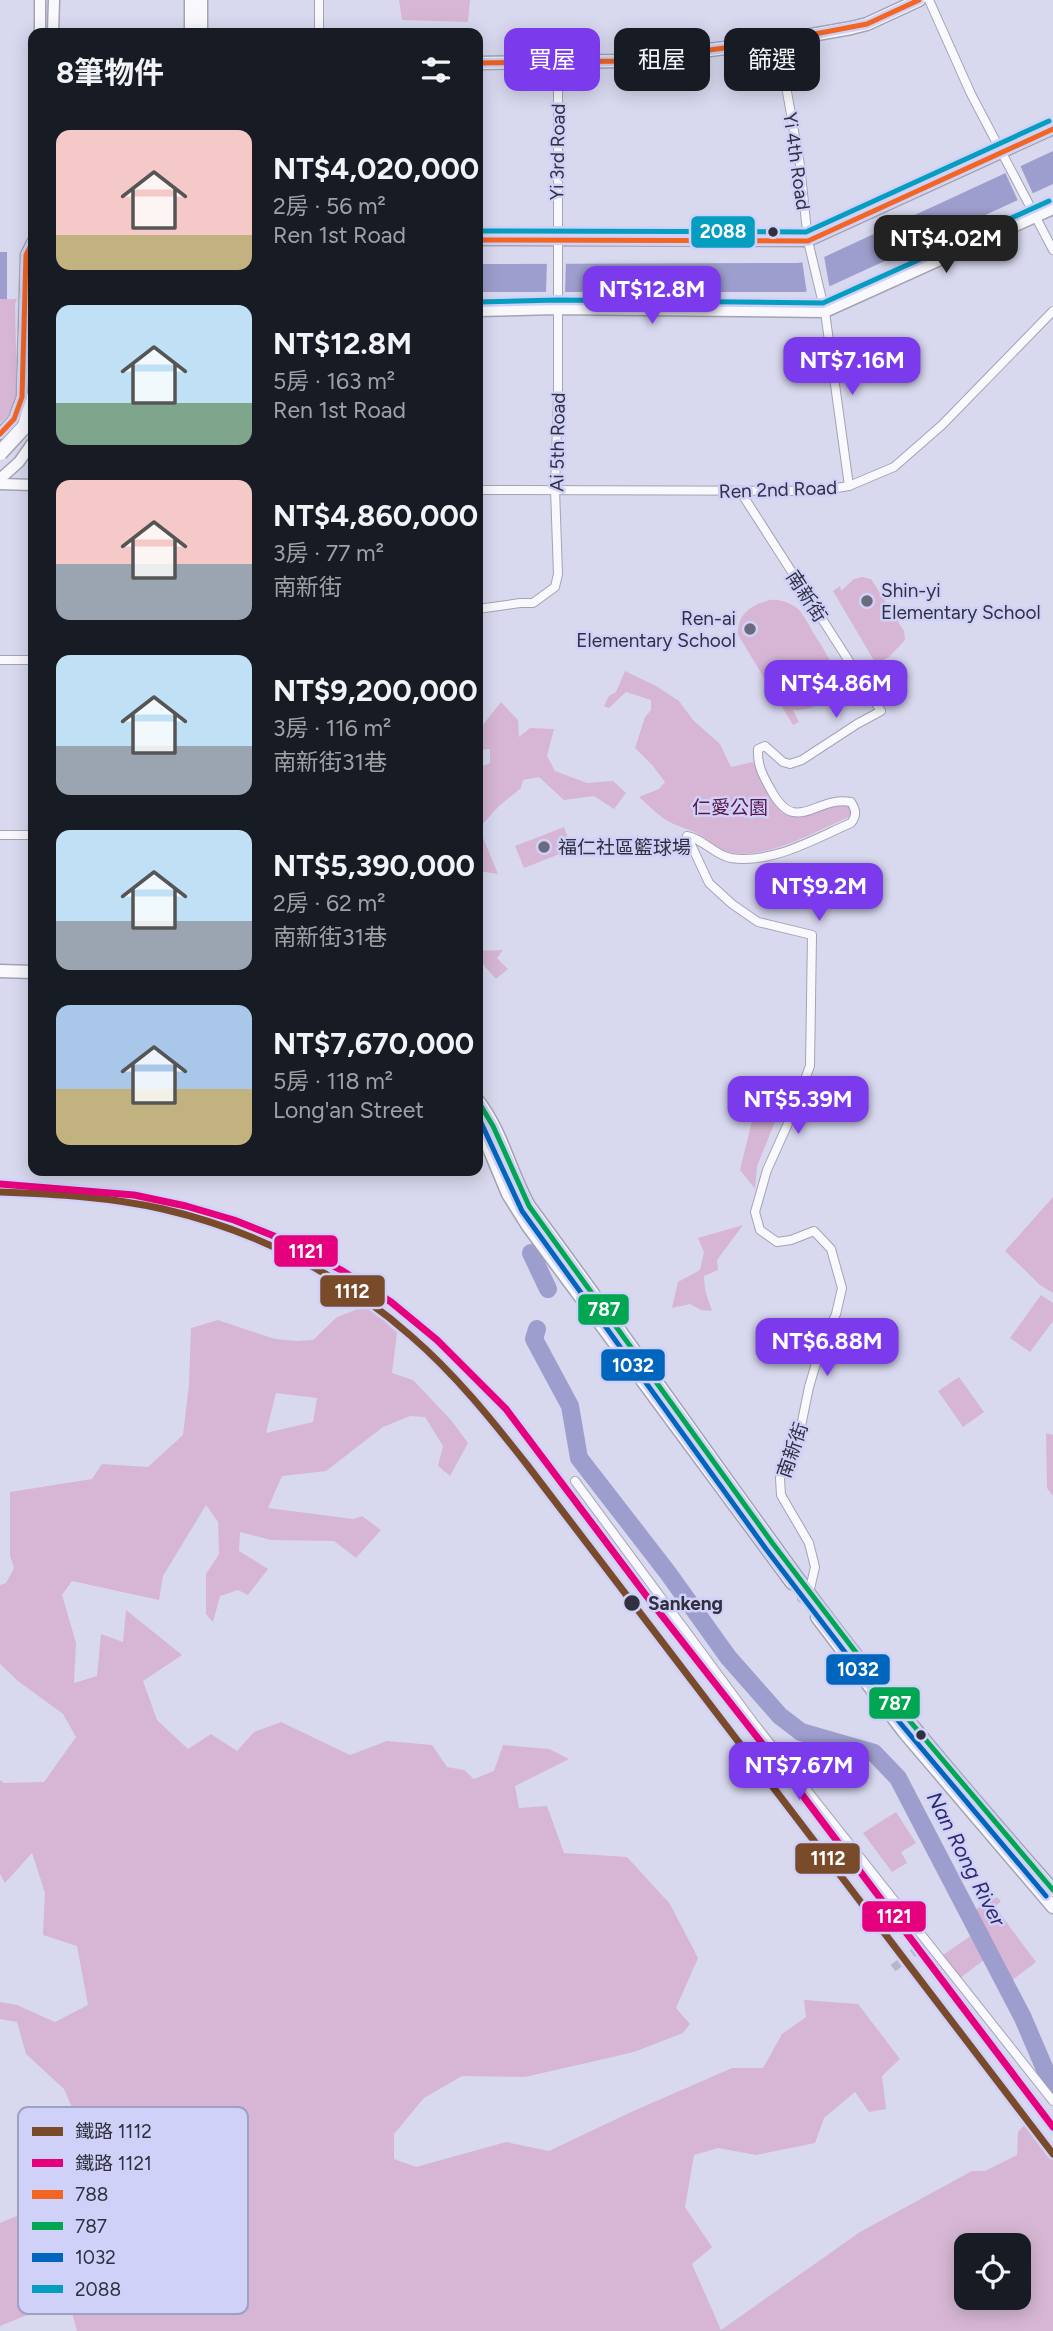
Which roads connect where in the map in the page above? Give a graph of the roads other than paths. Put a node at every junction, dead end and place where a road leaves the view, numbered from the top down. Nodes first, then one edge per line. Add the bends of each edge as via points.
1 (40, 0) edge
2 (54, 0) edge
3 (191, 0) edge
4 (201, 0) edge
5 (319, 0) edge
6 (919, 0) edge
7 (929, 0) edge
8 (40, 28) edge
9 (53, 28) edge
10 (191, 28) edge
11 (201, 28) edge
12 (319, 28) edge
13 (820, 34) edge
14 (724, 48) edge
15 (483, 62) edge
16 (504, 62) edge
17 (600, 62) edge
18 (558, 91) edge
19 (787, 91) edge
20 (1053, 129) edge
21 (1001, 153) junction
22 (1053, 209) edge
23 (1034, 217) junction
24 (483, 240) edge
25 (556, 240) junction
26 (808, 241) junction
27 (1053, 250) edge
28 (28, 251) edge
29 (556, 309) junction
30 (483, 311) edge
31 (1053, 311) edge
32 (825, 312) junction
33 (28, 417) edge
34 (28, 431) edge
35 (0, 434) edge
36 (28, 443) edge
37 (0, 444) edge
38 (28, 450) edge
39 (0, 453) edge
40 (0, 460) edge
41 (0, 479) edge
42 (0, 484) edge
43 (28, 485) edge
44 (849, 486) junction
45 (555, 489) junction
46 (483, 490) edge
47 (740, 491) junction
48 (483, 608) edge
49 (0, 660) edge
50 (28, 660) edge
51 (0, 835) edge
52 (28, 835) edge
53 (0, 971) edge
54 (28, 972) edge
55 (483, 1108) edge
56 (483, 1134) edge
57 (575, 1481) dead end
58 (805, 1595) junction
59 (1053, 1890) edge
60 (1053, 1907) edge
61 (1053, 2101) edge

1 - 8 street
2 - 9 street
3 - 10 main road
4 - 11 main road
5 - 12 street
6 - 13 main road via 867,24
7 - 21 street
14 - 17 main road
15 - 16 main road
18 - 25 street, Yi 3rd Road
19 - 26 street, Yi 4th Road
20 - 21 street
21 - 23 street
21 - 26 street
22 - 23 street
23 - 27 street
23 - 32 street
24 - 25 street
25 - 26 street
25 - 29 street, Yi 3rd Road
26 - 32 street, Yi 4th Road
28 - 35 street via 22,397 13,419
29 - 30 street
29 - 32 street
29 - 45 street, Ai 5th Road
31 - 44 street, Ren 2nd Road via 942,425 894,467
32 - 44 street, Yi 4th Road
33 - 39 highway, bridge
34 - 40 highway, bridge
36 - 37 street
38 - 41 street
42 - 43 street
44 - 47 street, Ren 2nd Road via 818,491
45 - 46 street, Ren 2nd Road
45 - 47 street, Ren 2nd Road
45 - 48 street, Ai 5th Road via 555,587 533,603
47 - 58 street, 南新街 via 881,711 790,764 765,746 758,749 757,761 785,810 812,810 841,800 855,808 851,823 783,852 752,858 728,858 687,836 709,883 732,904 758,922 812,935 810,1066 755,1212 761,1230 777,1241 814,1231 831,1249 842,1288 809,1387 799,1436 780,1478 781,1495 809,1543 815,1567
49 - 50 street
51 - 52 street
53 - 54 main road
55 - 58 main road via 529,1206 639,1354
56 - 58 main road via 508,1194 528,1226
57 - 61 street via 753,1722
58 - 59 main road
58 - 60 main road via 904,1732

